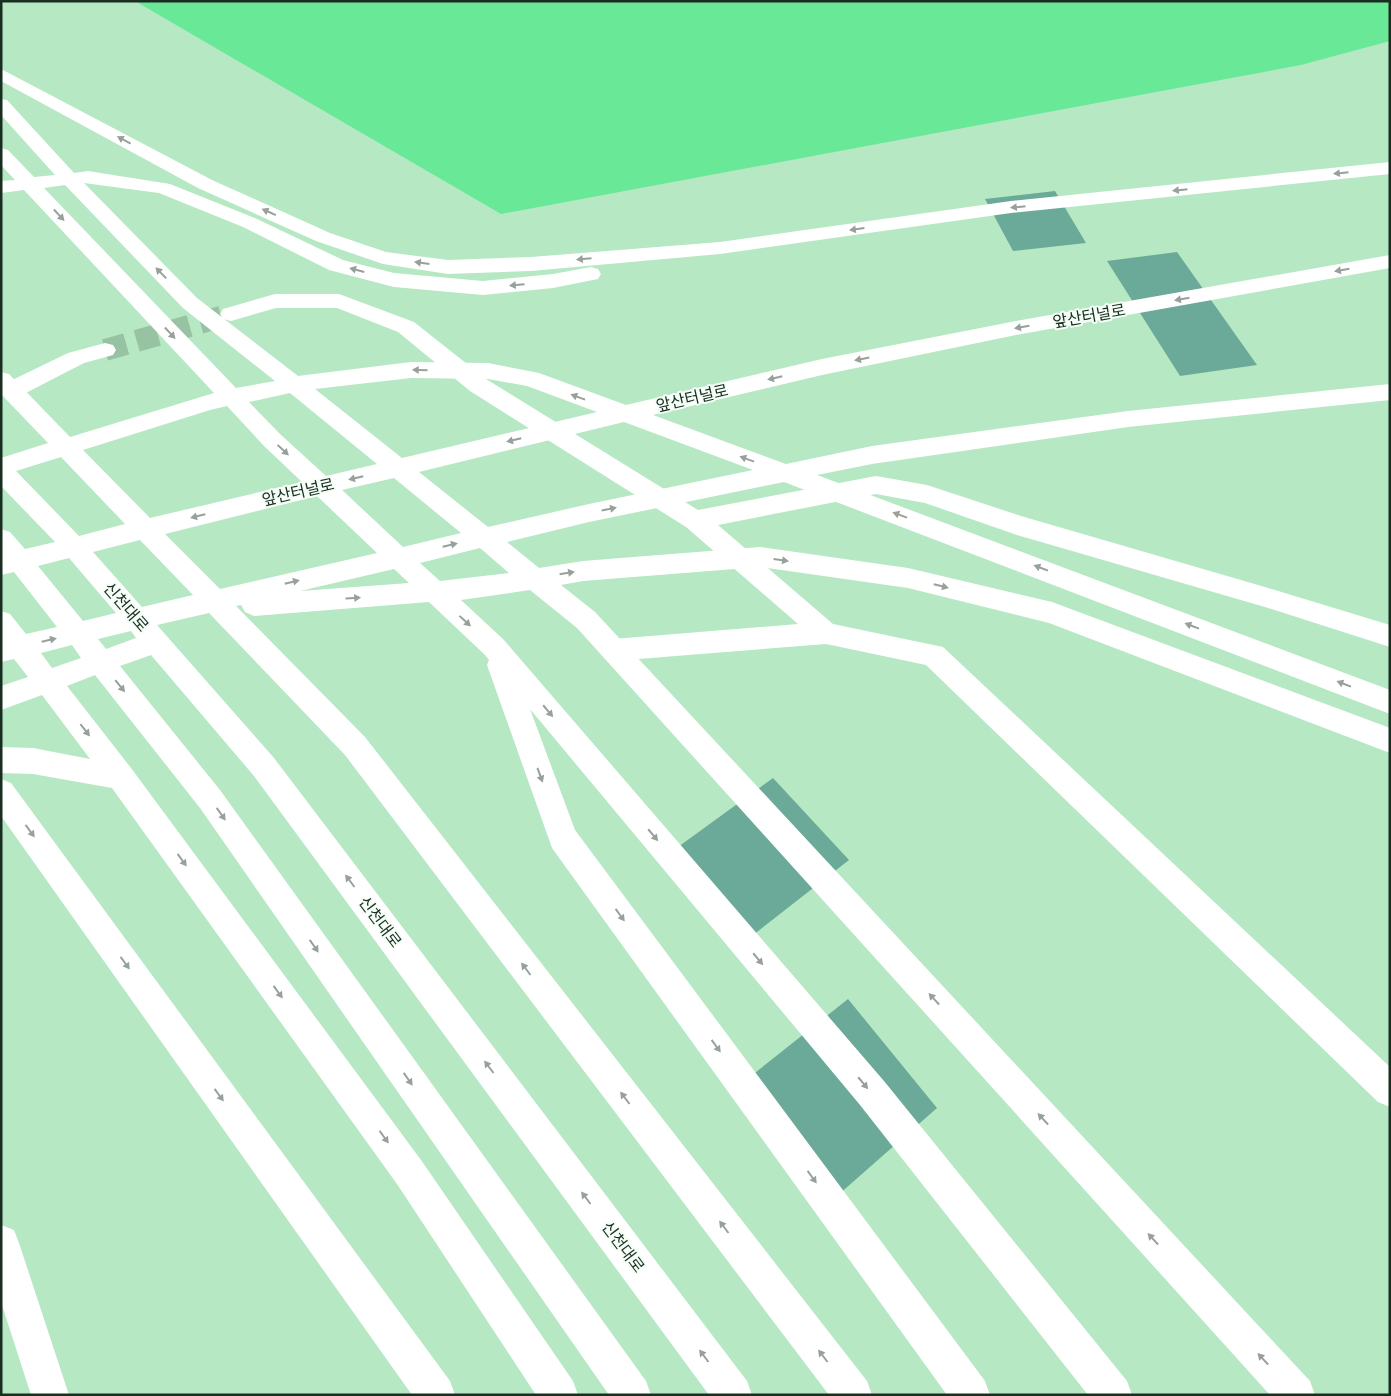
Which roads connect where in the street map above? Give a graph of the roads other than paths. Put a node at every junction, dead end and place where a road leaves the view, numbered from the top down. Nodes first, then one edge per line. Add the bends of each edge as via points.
1 (1, 74) edge
2 (1, 104) edge
3 (1, 154) edge
4 (1390, 168) edge
5 (1, 187) edge
6 (720, 248) junction
7 (1390, 261) edge
8 (232, 314) tunnel mouth
9 (105, 350) tunnel mouth
10 (7, 385) edge
11 (1390, 392) edge
12 (1, 469) edge
13 (695, 520) junction
14 (1, 539) edge
15 (1, 566) edge
16 (165, 612) junction
17 (1, 622) edge
18 (826, 633) junction
19 (1390, 636) edge
20 (156, 642) junction
21 (494, 647) junction
22 (614, 650) junction
23 (1, 651) edge
24 (1, 698) edge
25 (1390, 702) edge
26 (1390, 741) edge
27 (1, 760) edge
28 (128, 787) junction
29 (1, 792) edge
30 (1390, 1090) edge
31 (1, 1243) edge
32 (50, 1395) edge
33 (436, 1395) edge
34 (559, 1395) edge
35 (632, 1395) edge
36 (734, 1395) edge
37 (853, 1395) edge
38 (971, 1395) edge
39 (1113, 1395) edge
40 (1296, 1395) edge

6 -> 1 main road via 531,264 448,267 382,258 323,237 205,184
22 -> 2 main road via 586,620 190,303 45,154
3 -> 21 main road via 272,440
4 -> 6 main road via 1011,207
6 -> 5 main road via 553,281 483,288 394,280 336,264 250,223 163,188 88,177
7 -> 15 main road, 앞산터널로 via 822,366
8 - 13 main road via 275,301 339,301 406,327 478,385
9 - 10 main road
37 -> 10 main road via 355,746
16 -> 11 main road via 590,513 872,455 1128,419
12 - 20 main road, 신천대로 via 56,526
25 -> 12 main road via 945,532 531,380 488,371 411,370 306,382 208,402
13 - 18 main road
13 - 19 main road via 876,485 927,494 1017,525
14 -> 35 main road via 210,799
23 -> 16 main road
16 -> 26 main road via 471,588 583,571 760,557 908,578 1052,613
17 -> 28 main road
18 - 22 main road
18 - 30 main road via 934,655
20 - 24 main road
36 -> 20 main road, 신천대로 via 264,767
21 -> 38 main road via 563,838
21 -> 39 main road via 872,1093
40 -> 22 main road
27 - 28 main road via 33,761
28 -> 34 main road via 409,1172
29 -> 33 main road
31 - 32 main road

